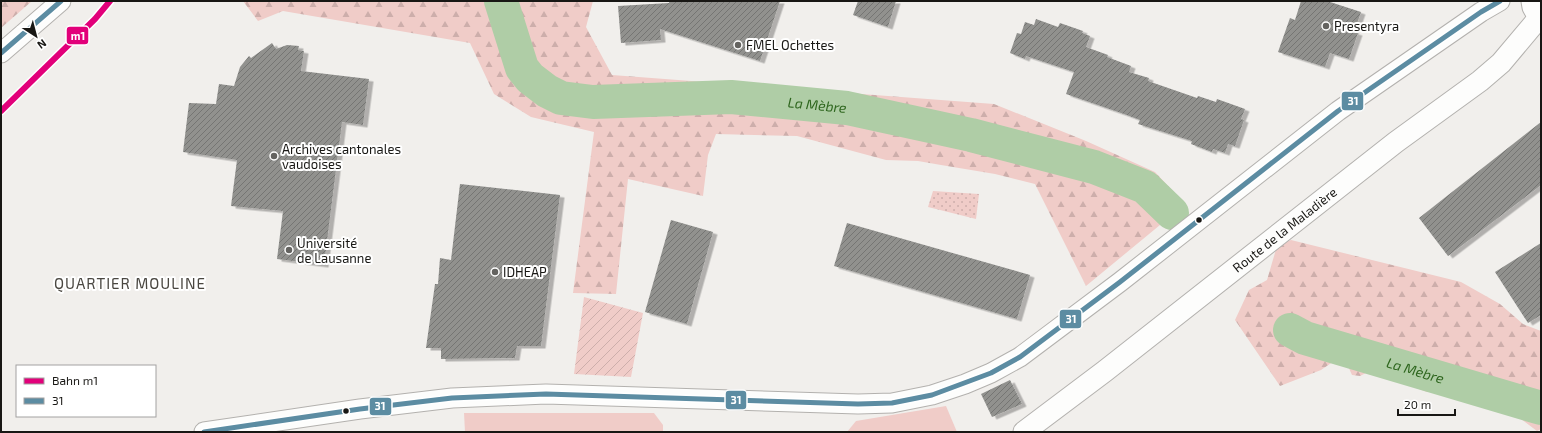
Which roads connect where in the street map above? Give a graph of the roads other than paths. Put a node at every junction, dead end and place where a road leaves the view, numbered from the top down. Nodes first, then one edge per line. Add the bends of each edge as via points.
1 (60, 1) edge
2 (1500, 1) edge
3 (1537, 14) edge
4 (1, 53) edge
5 (204, 432) edge
6 (1024, 432) edge

1 - 4 street
2 - 5 street via 1338,111 1020,357 991,373 939,393 892,403 858,404 546,394 452,398
3 - 6 main road, Route de la Maladière via 1501,63 1480,81 1396,142

